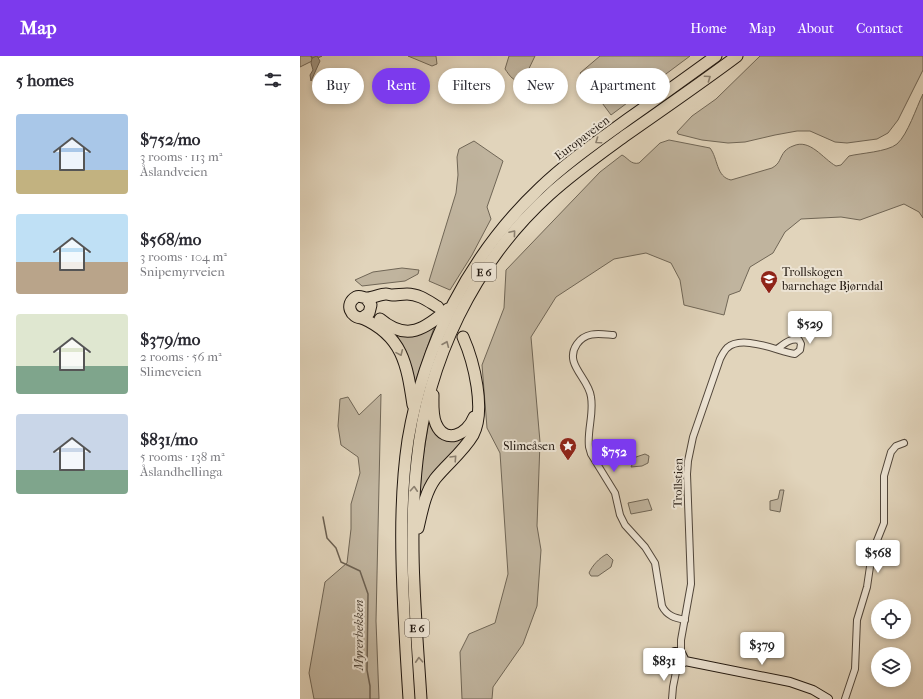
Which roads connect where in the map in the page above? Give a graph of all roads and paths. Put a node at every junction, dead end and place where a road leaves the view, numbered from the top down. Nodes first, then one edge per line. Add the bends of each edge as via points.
1 (716, 56) edge
2 (738, 56) edge
3 (452, 306) junction
4 (438, 307) dead end
5 (368, 308) junction
6 (614, 335) dead end
7 (463, 337) dead end
8 (777, 349) dead end
9 (433, 381) junction
10 (478, 407) junction
11 (414, 411) junction
12 (904, 443) dead end
13 (413, 556) junction
14 (685, 620) junction
15 (681, 653) junction
16 (685, 661) junction
17 (677, 667) junction
18 (409, 699) edge
19 (421, 699) edge
20 (672, 699) edge
21 (828, 699) edge
22 (845, 699) edge

1 -> 3 highway, Europaveien / E 6 via 589,147 542,186 486,248
9 -> 2 highway, Europaveien / E 6 via 468,298 487,268 532,211 596,156
3 - 5 highway, E 6 via 425,327 408,332 388,325
3 - 11 highway, E 6 via 428,361
4 - 5 highway via 416,295 385,294
5 -> 11 highway, E 6 via 395,341 408,371
6 - 14 street via 584,336 573,354 574,364 591,397 589,447 616,493 620,515 625,525 655,562 664,610 671,616
7 - 10 highway, E 6 via 473,367
8 - 14 street, Trollstien via 743,342 728,347 720,359 696,428 687,468 691,584
9 - 10 highway, E 6 via 434,418 442,432 455,435 465,431
13 -> 9 highway, E 6 via 417,460 424,414
13 -> 10 highway, E 6 via 427,494 438,476 473,435 478,419
11 - 18 highway, E 6 via 406,459 402,519 402,594
12 - 22 street via 896,446 891,452 884,476 884,523 872,553 869,580 857,620 855,669
19 -> 13 highway, E 6
14 - 15 street, Trollstien
15 - 16 street
15 - 17 street via 673,652 668,657 669,664
16 - 17 street
16 - 21 street via 796,683
17 - 20 street

